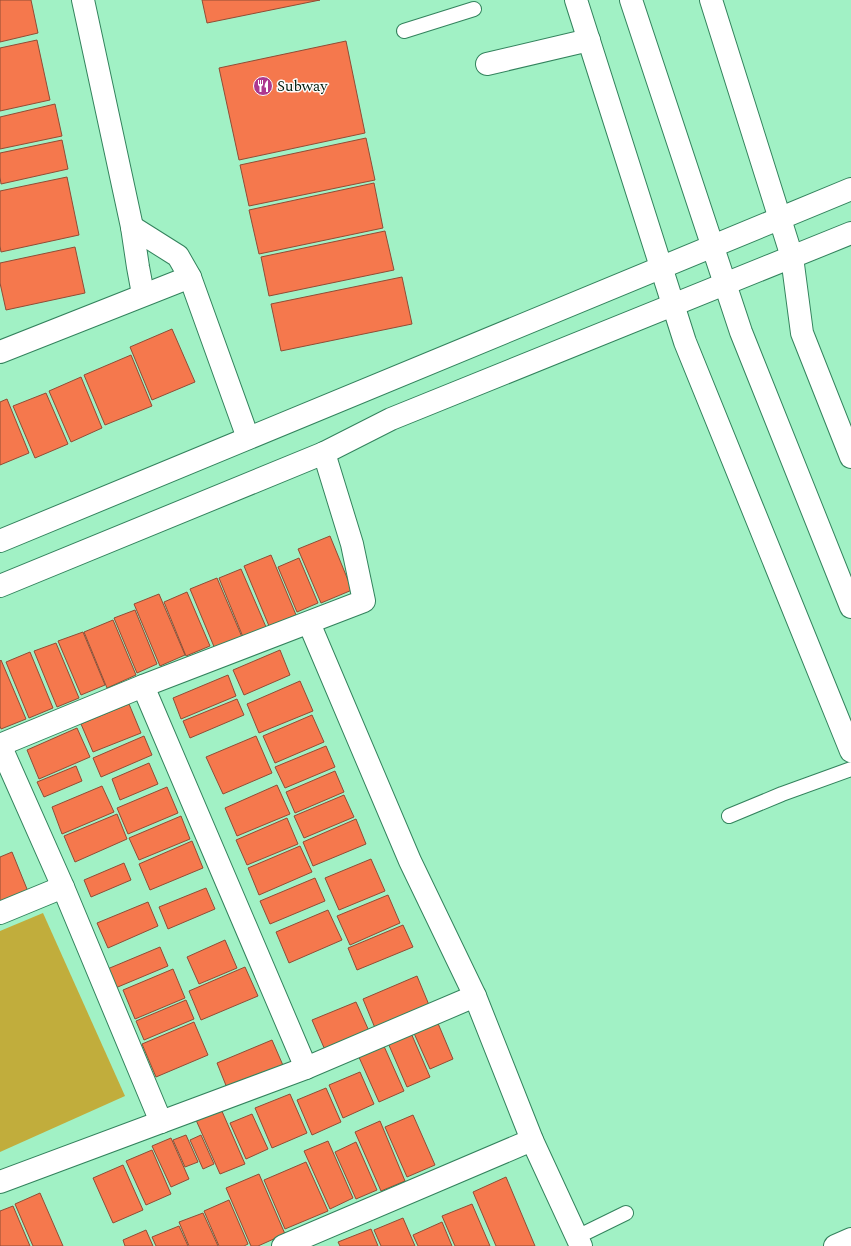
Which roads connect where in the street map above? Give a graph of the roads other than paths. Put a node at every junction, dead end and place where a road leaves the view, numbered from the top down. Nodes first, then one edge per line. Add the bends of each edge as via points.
1 (83, 0) edge
2 (576, 0) edge
3 (631, 0) edge
4 (711, 0) edge
5 (474, 9) dead end
6 (404, 31) dead end
7 (589, 40) junction
8 (487, 64) dead end
9 (851, 189) edge
10 (779, 219) junction
11 (132, 227) junction
12 (851, 233) edge
13 (713, 246) junction
14 (792, 257) junction
15 (660, 268) junction
16 (190, 277) junction
17 (726, 284) junction
18 (143, 294) junction
19 (673, 305) junction
20 (0, 352) edge
21 (248, 438) junction
22 (324, 452) junction
23 (851, 457) edge
24 (0, 541) edge
25 (0, 586) edge
26 (851, 607) edge
27 (308, 623) junction
28 (142, 686) junction
29 (0, 745) edge
30 (851, 751) edge
31 (851, 769) edge
32 (729, 816) dead end
33 (63, 888) junction
34 (0, 913) edge
35 (475, 996) junction
36 (306, 1068) junction
37 (161, 1122) junction
38 (532, 1140) junction
39 (0, 1182) edge
40 (626, 1213) dead end
41 (851, 1239) edge
42 (579, 1242) edge
43 (283, 1246) edge
44 (835, 1246) edge

1 - 11 street
2 - 7 street
3 - 13 street
4 - 10 street
5 - 6 lane
7 - 8 street
7 - 15 street
9 - 10 street
10 - 13 street
10 - 14 street
11 - 16 street via 178,256
11 - 18 street
12 - 14 street
13 - 15 street
13 - 17 street
14 - 17 street
14 - 23 street via 802,333
15 - 19 street
15 - 21 street
16 - 18 street
16 - 21 street
17 - 19 street
17 - 26 street via 741,332
18 - 20 street
19 - 22 street via 391,419
19 - 30 street via 688,349
21 - 24 street
22 - 25 street
22 - 27 street via 352,544 364,601
27 - 28 street
27 - 35 street via 410,861
28 - 29 street
28 - 36 street
29 - 33 street
31 - 32 lane
33 - 34 street
33 - 37 street
35 - 36 street
35 - 38 street
36 - 37 street
37 - 39 street
38 - 42 street
38 - 43 street
40 - 42 lane
41 - 44 street

